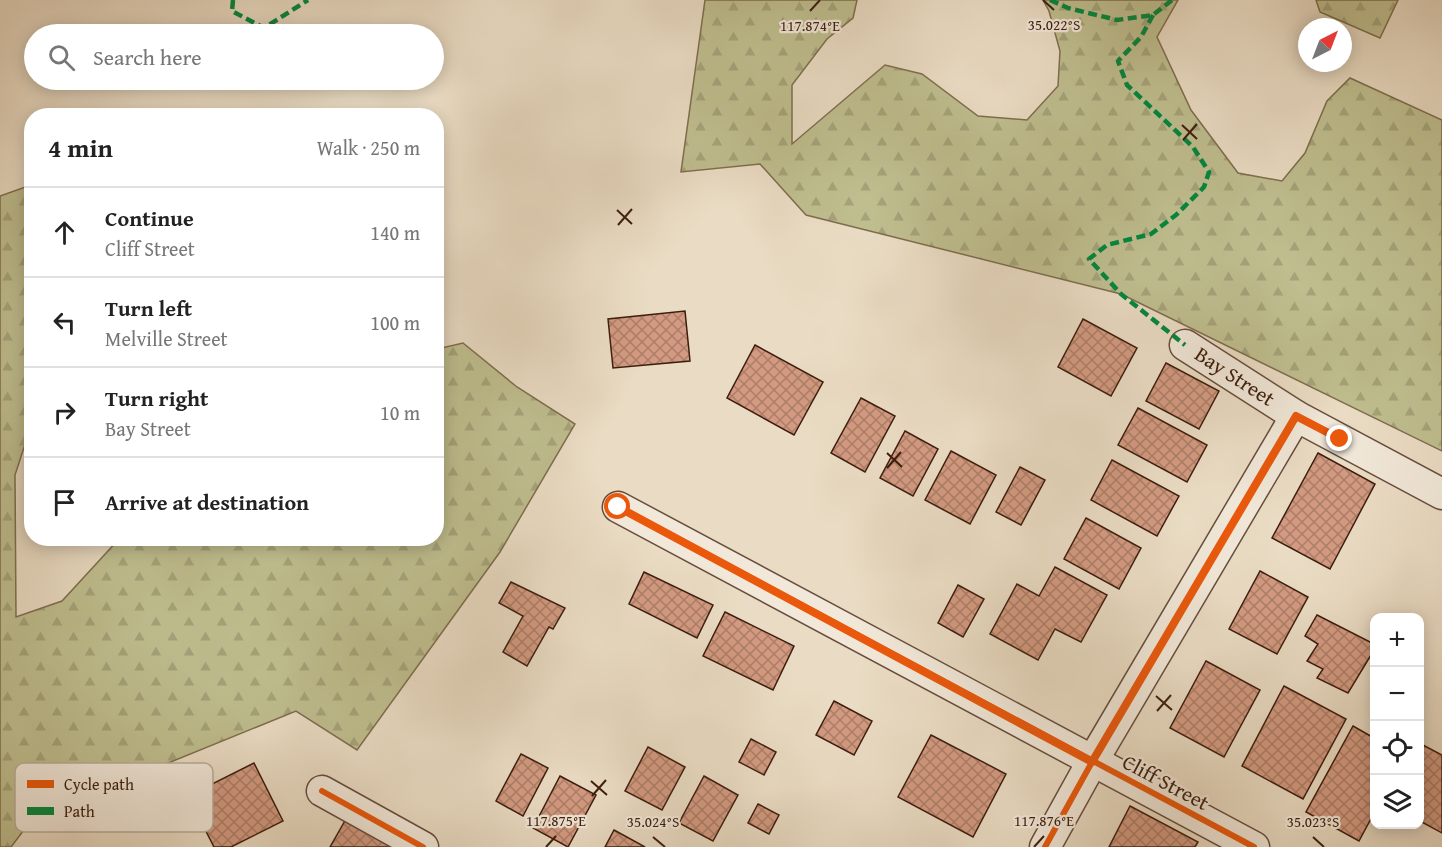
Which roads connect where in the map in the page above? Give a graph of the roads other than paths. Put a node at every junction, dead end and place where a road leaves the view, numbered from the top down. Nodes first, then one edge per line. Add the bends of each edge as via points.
1 (1185, 345) dead end
2 (1296, 416) junction
3 (1442, 494) edge
4 (618, 507) dead end
5 (1092, 762) junction
6 (322, 791) dead end
7 (423, 847) edge
8 (1045, 847) edge
9 (1254, 847) edge

1 - 2 street, Bay Street
2 - 3 street, Bay Street
2 - 5 street
4 - 5 street, Cliff Street
5 - 8 street
5 - 9 street, Cliff Street
6 - 7 street

